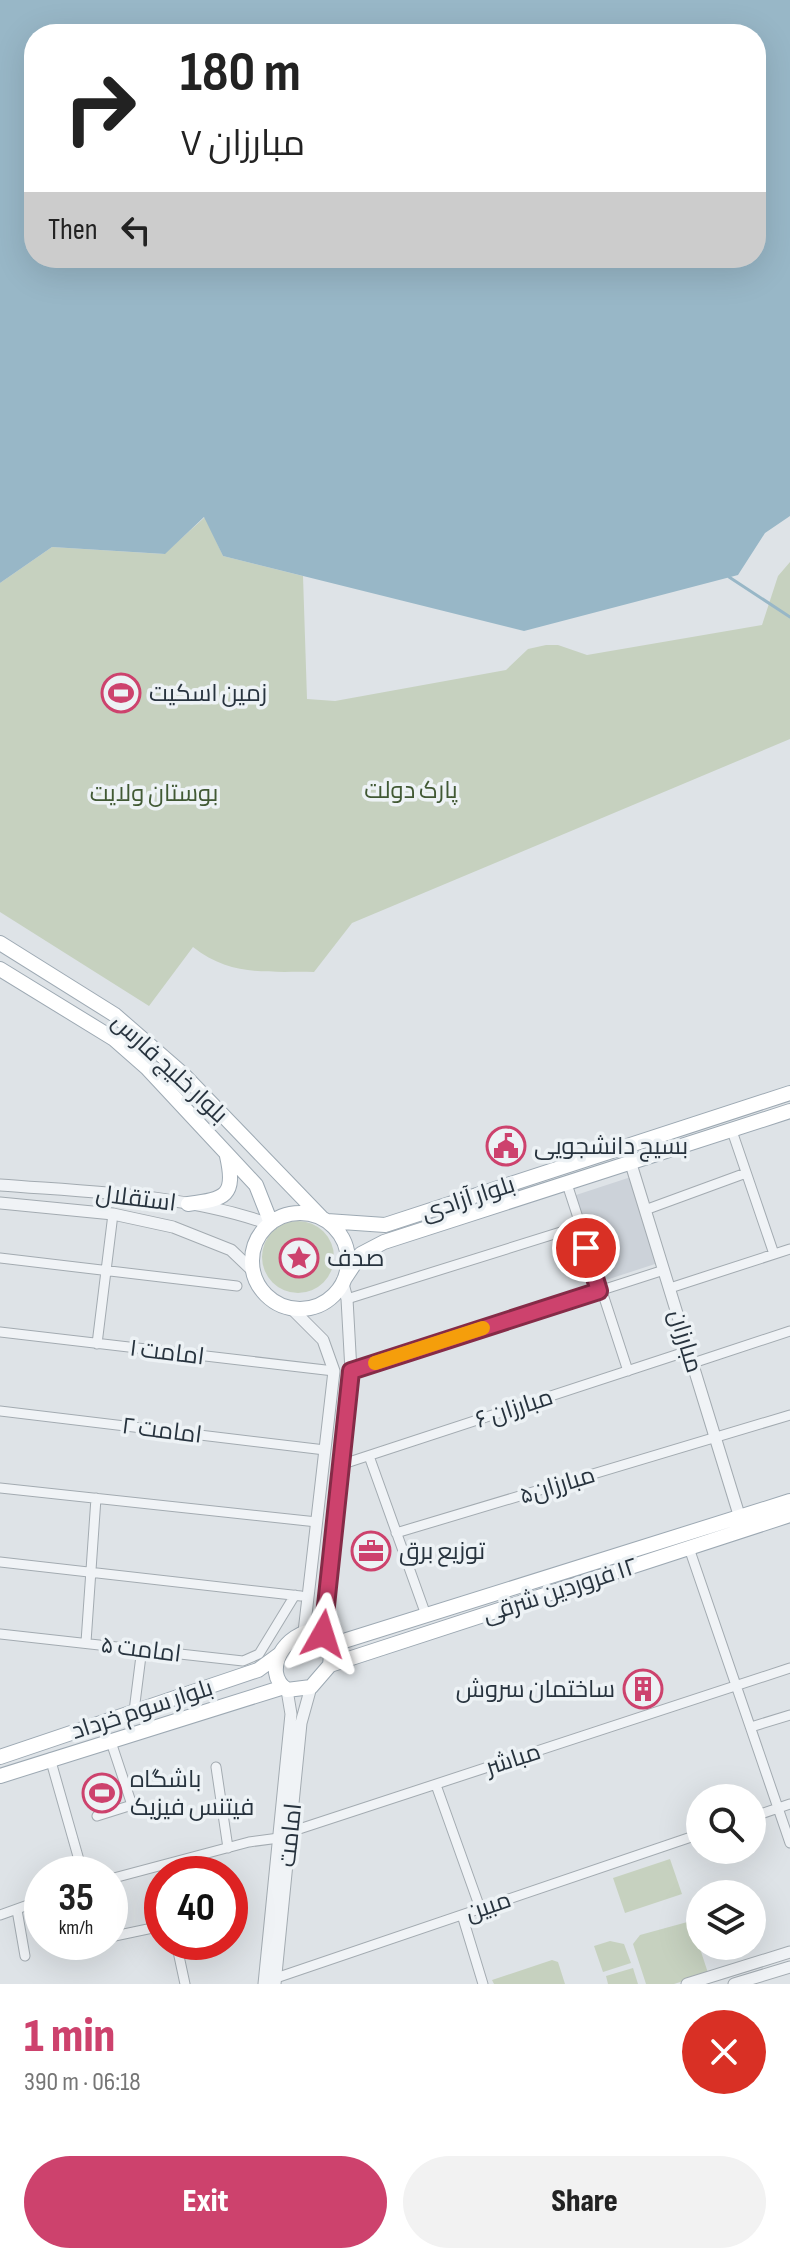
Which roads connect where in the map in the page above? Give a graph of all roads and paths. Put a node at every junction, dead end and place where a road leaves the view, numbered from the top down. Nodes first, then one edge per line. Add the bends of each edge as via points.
1 (0, 943) edge
2 (0, 969) edge
3 (790, 1093) edge
4 (790, 1111) edge
5 (732, 1131) junction
6 (226, 1152) junction
7 (631, 1164) junction
8 (746, 1173) junction
9 (567, 1184) junction
10 (0, 1185) edge
11 (0, 1203) edge
12 (188, 1204) junction
13 (645, 1210) junction
14 (113, 1214) junction
15 (324, 1219) junction
16 (270, 1224) junction
17 (580, 1226) junction
18 (790, 1249) edge
19 (774, 1254) junction
20 (0, 1258) edge
21 (664, 1270) junction
22 (106, 1271) junction
23 (254, 1272) junction
24 (344, 1281) junction
25 (237, 1286) dead end
26 (670, 1288) junction
27 (599, 1291) junction
28 (347, 1299) junction
29 (291, 1308) junction
30 (790, 1331) edge
31 (0, 1332) edge
32 (97, 1344) junction
33 (688, 1351) junction
34 (331, 1356) junction
35 (351, 1357) junction
36 (693, 1363) junction
37 (334, 1371) junction
38 (351, 1371) junction
39 (628, 1371) junction
40 (0, 1411) edge
41 (790, 1415) edge
42 (717, 1436) junction
43 (325, 1450) junction
44 (369, 1456) junction
45 (340, 1465) junction
46 (0, 1488) edge
47 (96, 1498) junction
48 (790, 1501) edge
49 (790, 1515) edge
50 (740, 1518) junction
51 (317, 1522) junction
52 (396, 1533) junction
53 (689, 1548) junction
54 (0, 1562) edge
55 (91, 1572) junction
56 (295, 1595) junction
57 (308, 1597) junction
58 (426, 1615) junction
59 (304, 1632) junction
60 (0, 1634) edge
61 (362, 1637) junction
62 (327, 1639) junction
63 (86, 1642) junction
64 (142, 1648) junction
65 (368, 1652) junction
66 (280, 1654) junction
67 (330, 1665) junction
68 (790, 1668) edge
69 (233, 1680) junction
70 (737, 1686) junction
71 (311, 1687) junction
72 (286, 1689) junction
73 (245, 1697) junction
74 (134, 1711) junction
75 (790, 1715) edge
76 (751, 1727) junction
77 (110, 1739) junction
78 (0, 1757) edge
79 (50, 1758) junction
80 (216, 1767) dead end
81 (0, 1776) edge
82 (436, 1785) junction
83 (790, 1804) edge
84 (779, 1808) junction
85 (766, 1812) edge
86 (97, 1816) dead end
87 (284, 1835) junction
88 (686, 1839) edge
89 (790, 1843) edge
90 (228, 1848) junction
91 (78, 1856) edge
92 (128, 1874) edge
93 (24, 1907) edge
94 (480, 1908) junction
95 (17, 1910) junction
96 (0, 1915) edge
97 (462, 1915) junction
98 (24, 1950) edge
99 (790, 1952) edge
100 (180, 1960) edge
101 (790, 1967) edge
102 (276, 1981) edge
103 (185, 1984) edge
104 (264, 1984) edge
105 (483, 1984) edge
106 (687, 1984) edge
107 (734, 1984) edge

1 - 15 main road, بلوار خلیج فارس via 127,1025 184,1075
2 - 6 main road, بلوار خلیج فارس via 114,1039
3 - 15 main road, بلوار آزادی via 385,1225
4 - 5 main road, بلوار آزادی
5 - 7 main road, بلوار آزادی
5 - 8 street
6 - 12 main road via 230,1189 219,1198
6 - 16 main road, بلوار خلیج فارس via 256,1185
7 - 9 main road, بلوار آزادی
7 - 13 street, مبارزان
8 - 13 street
8 - 19 street
9 - 17 street
9 - 24 main road, بلوار آزادی via 384,1242 361,1254
10 - 12 street, استقلال
11 - 14 street, استقلال
12 - 16 street, استقلال
13 - 21 street, مبارزان
14 - 22 street
14 - 23 street, استقلال via 173,1227 231,1250
15 - 16 main road via 295,1213
15 - 24 main road via 346,1246
16 - 23 main road via 256,1243
17 - 27 street
17 - 28 street
18 - 19 street
19 - 26 street
20 - 22 street
21 - 26 street, مبارزان
21 - 27 street
22 - 25 street
22 - 32 street
23 - 29 main road via 270,1299
24 - 28 street
24 - 29 main road via 326,1301
26 - 33 street, مبارزان
27 - 38 street
27 - 39 street
28 - 35 street
29 - 34 street via 323,1340
30 - 36 street
31 - 32 street, امامت ۱
32 - 37 street, امامت ۱
33 - 36 street, مبارزان
33 - 39 street, مبارزان ۶
34 - 35 street via 339,1342
34 - 37 street
35 - 38 street
36 - 42 street, مبارزان
37 - 43 street
38 - 45 street
39 - 44 street, مبارزان ۶
40 - 43 street, امامت ۲
41 - 42 street, مبارزان۵
42 - 50 street, مبارزان
42 - 52 street, مبارزان۵
43 - 51 street
44 - 45 street, مبارزان ۶
44 - 52 street
45 - 62 street
46 - 47 street
47 - 51 street
47 - 55 street
48 - 50 main road, ١٢ فروردین شرقی
49 - 53 main road, ١٢ فروردین شرقی
50 - 58 main road, ١٢ فروردین شرقی
51 - 57 street
52 - 58 street
53 - 65 main road, ١٢ فروردین شرقی
53 - 70 street
54 - 55 street
55 - 56 street
55 - 63 street
56 - 57 street
56 - 64 street, امامت ۵ via 259,1654 243,1661
57 - 59 street
58 - 61 main road, ١٢ فروردین شرقی
59 - 62 main road
59 - 66 main road
60 - 63 street, امامت ۵
61 - 62 main road, ١٢ فروردین شرقی
61 - 65 main road via 355,1649
62 - 67 main road
63 - 64 street, امامت ۵
64 - 74 street
65 - 67 main road, ١٢ فروردین شرقی
66 - 69 main road, بلوار سوم خرداد
66 - 72 main road via 275,1672
67 - 71 main road
68 - 70 street, مباشر
69 - 73 main road via 245,1684
69 - 74 main road, بلوار سوم خرداد
70 - 76 street
70 - 82 street, مباشر
71 - 72 main road
71 - 87 street, امامت
72 - 73 main road, بلوار سوم خرداد
72 - 87 street, امامت via 291,1714
73 - 77 main road, بلوار سوم خرداد
74 - 78 main road, بلوار سوم خرداد
75 - 76 street
76 - 84 street
77 - 79 main road, بلوار سوم خرداد
77 - 86 street via 132,1805
79 - 81 main road, بلوار سوم خرداد
79 - 91 street
80 - 90 street
82 - 87 street, مباشر
82 - 94 street
83 - 84 street
84 - 85 street
84 - 89 street
87 - 90 street, مباشر
87 - 102 street, امامت
87 - 104 street, امامت
88 - 94 street, مبین
90 - 92 street, مباشر
93 - 95 street
94 - 97 street, مبین
95 - 96 street
95 - 98 street
97 - 102 street, مبین
97 - 105 street
99 - 106 street
100 - 103 street
101 - 107 street

